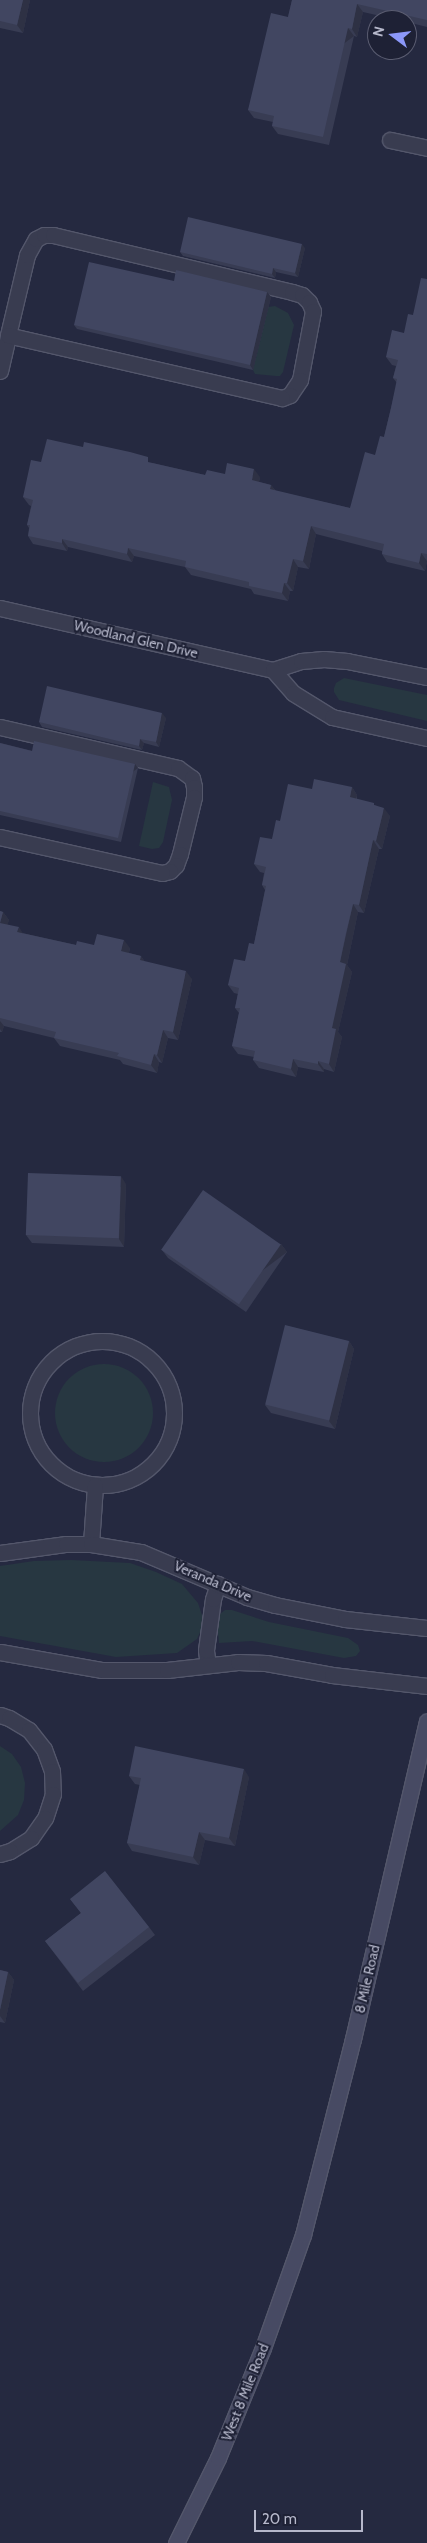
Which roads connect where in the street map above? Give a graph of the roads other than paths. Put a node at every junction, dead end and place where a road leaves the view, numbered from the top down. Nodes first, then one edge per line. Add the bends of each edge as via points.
1 (390, 140) dead end
2 (427, 148) edge
3 (8, 335) junction
4 (0, 371) edge
5 (0, 608) edge
6 (273, 670) junction
7 (427, 677) edge
8 (0, 727) edge
9 (427, 738) edge
10 (0, 837) edge
11 (95, 1484) junction
12 (91, 1544) junction
13 (0, 1553) edge
14 (218, 1584) junction
15 (427, 1628) edge
16 (0, 1652) edge
17 (208, 1665) junction
18 (427, 1686) edge
19 (0, 1716) edge
20 (427, 1722) edge
21 (0, 1854) edge
22 (302, 2235) joint
23 (176, 2543) edge

1 - 2 street
3 - 3 street via 27,255 36,239 53,234 292,292 302,295 313,311 300,380 290,395 282,398
3 - 4 street
5 - 6 street, Woodland Glen Drive
6 - 7 street via 301,661 324,659
6 - 9 street via 293,693 332,717
8 - 10 street via 178,768 192,778 194,787 180,854 170,871 162,873
11 - 11 street via 107,1486 131,1479 152,1466 166,1445 174,1421 173,1398 165,1377 155,1364 131,1346 109,1340 86,1342 65,1350 53,1360 34,1385 29,1407 32,1432 42,1454 59,1472 83,1483
11 - 12 street
12 - 13 street, Veranda Drive
12 - 14 street, Veranda Drive via 141,1552
14 - 15 street, Veranda Drive via 275,1605 345,1619
14 - 17 street via 206,1650
16 - 17 street via 102,1670 167,1670
17 - 18 street via 238,1662 279,1664 332,1675
19 - 21 street via 29,1730 44,1749 52,1771 53,1794 45,1818 31,1838
20 - 22 main road, 8 Mile Road via 353,2039
22 - 23 main road, West 8 Mile Road via 263,2348 222,2449

